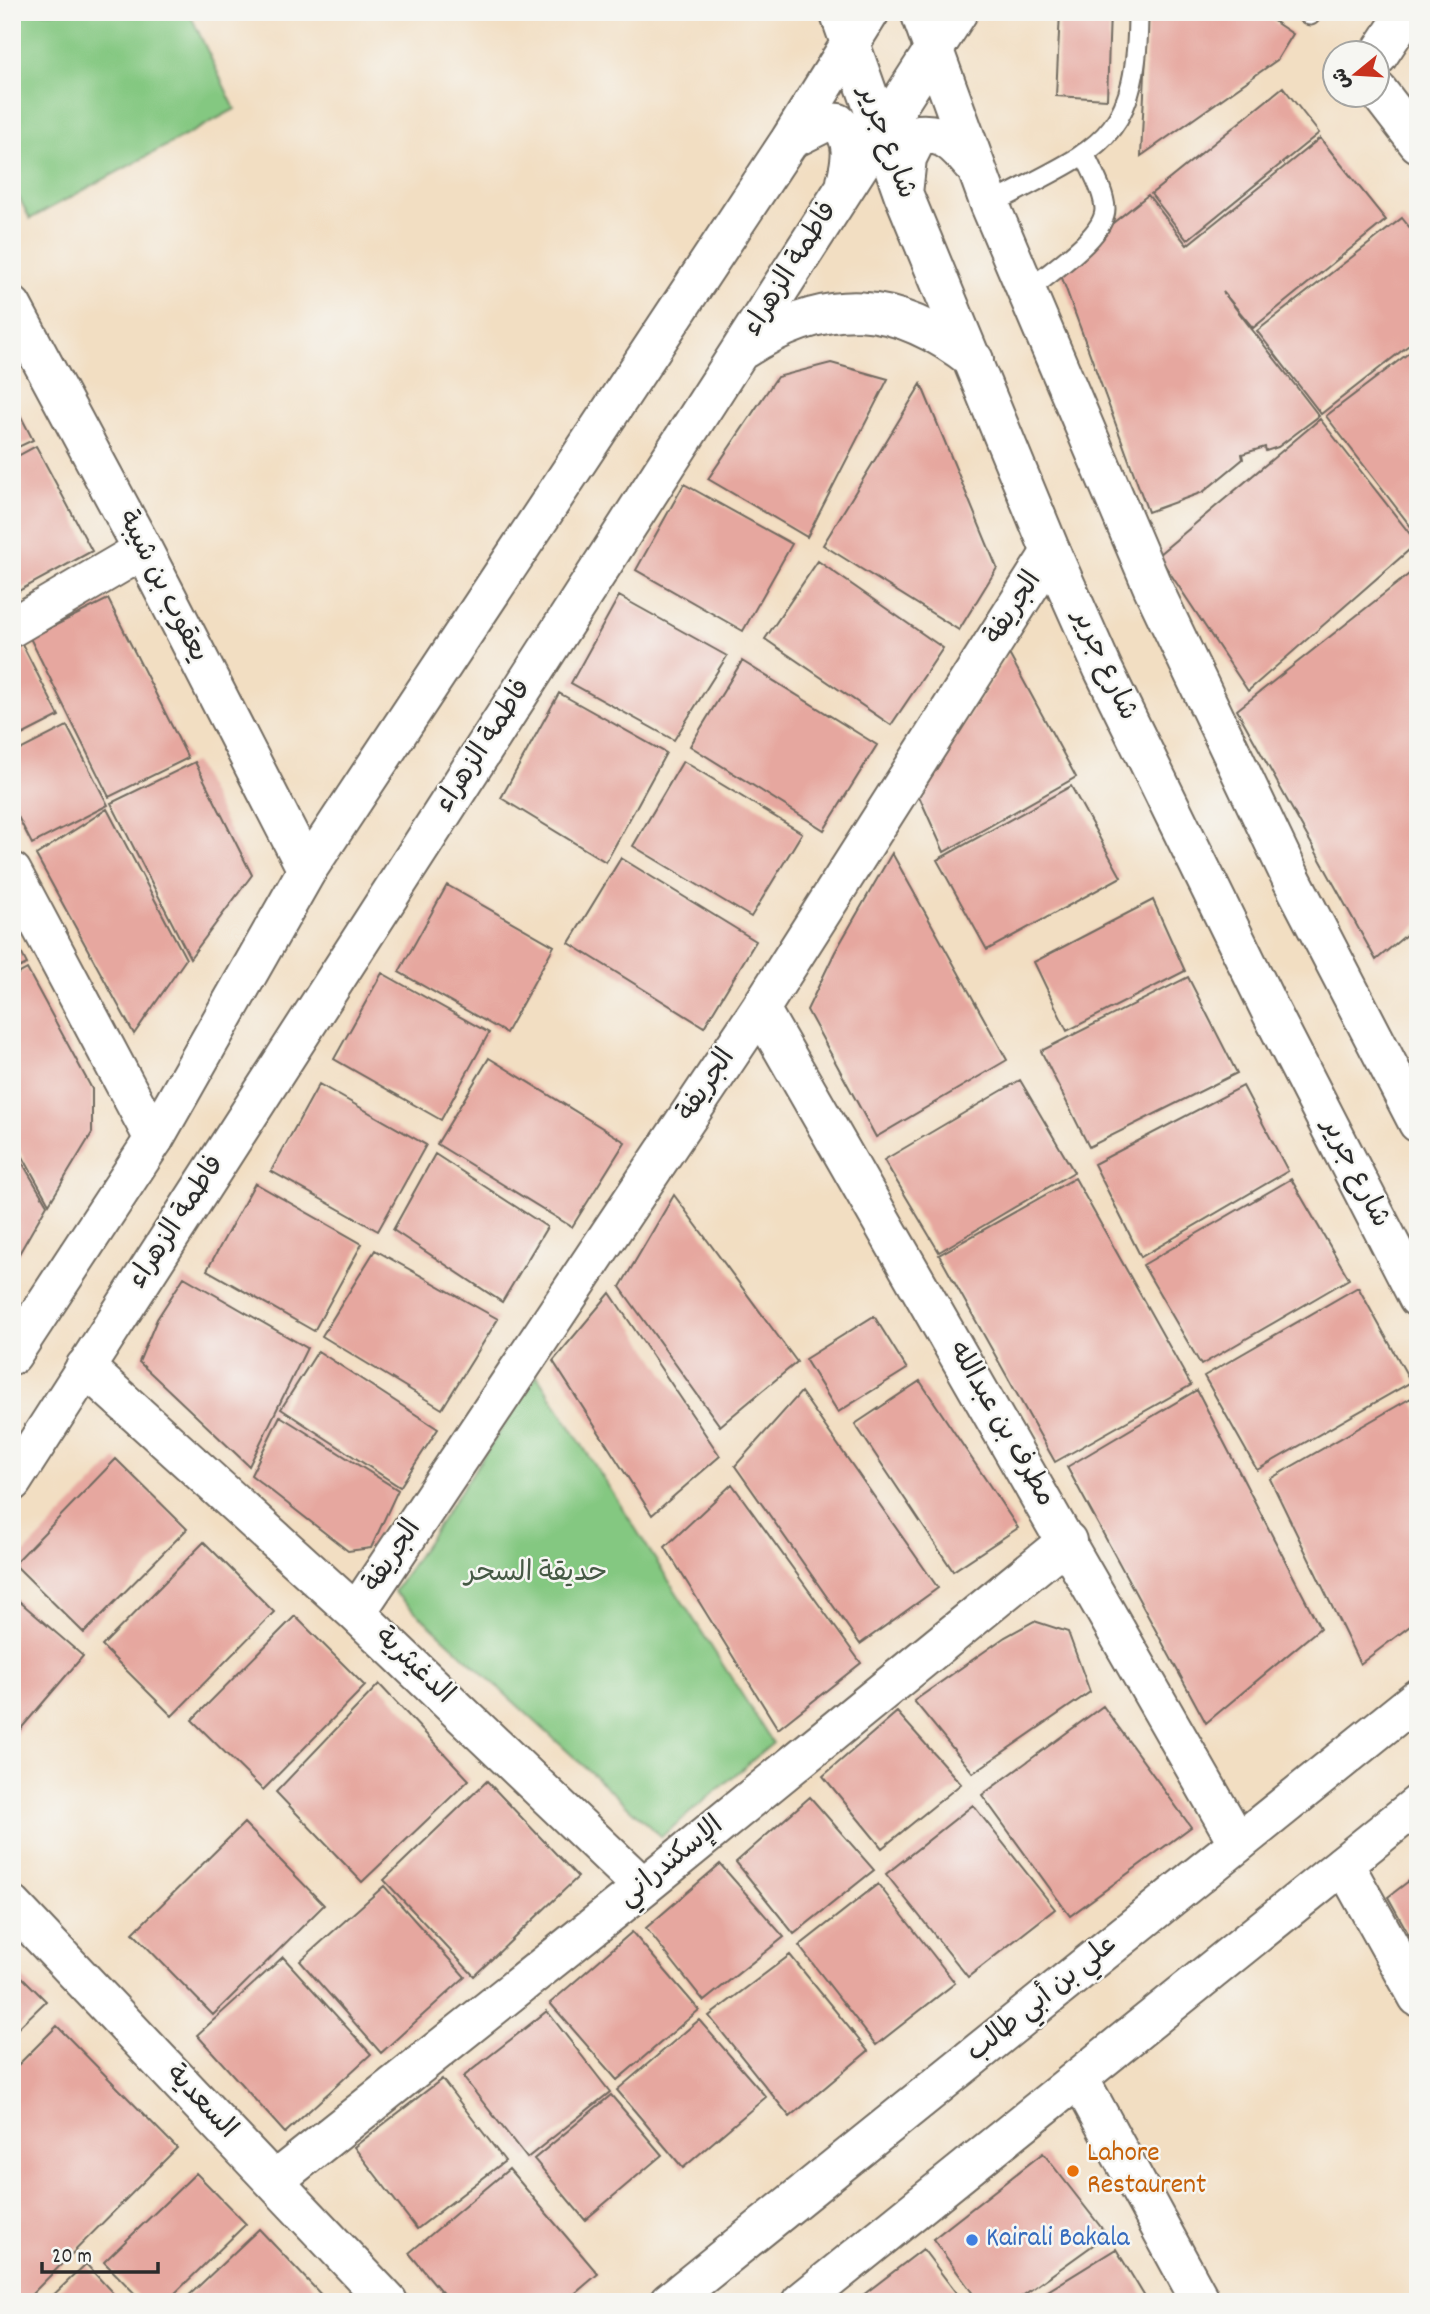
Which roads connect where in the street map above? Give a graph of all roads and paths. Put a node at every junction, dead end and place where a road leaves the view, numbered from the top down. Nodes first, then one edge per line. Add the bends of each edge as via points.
1 (870, 12) edge
2 (920, 12) edge
3 (958, 12) edge
4 (1138, 12) edge
5 (1407, 12) edge
6 (844, 29) edge
7 (1389, 38) edge
8 (932, 50) junction
9 (1390, 108) edge
10 (879, 131) junction
11 (790, 140) junction
12 (1418, 143) edge
13 (1084, 153) junction
14 (845, 184) junction
15 (984, 188) junction
16 (903, 193) junction
17 (1029, 290) junction
18 (12, 306) edge
19 (742, 350) junction
20 (974, 360) junction
21 (143, 550) junction
22 (1051, 552) junction
23 (12, 627) edge
24 (307, 870) junction
25 (12, 872) edge
26 (760, 1009) junction
27 (1418, 1123) edge
28 (154, 1139) junction
29 (1418, 1298) edge
30 (12, 1355) edge
31 (85, 1367) junction
32 (12, 1482) edge
33 (1067, 1541) junction
34 (356, 1613) junction
35 (1418, 1698) edge
36 (1418, 1804) edge
37 (1238, 1843) junction
38 (1344, 1864) junction
39 (643, 1888) junction
40 (12, 1905) edge
41 (1418, 1997) edge
42 (1079, 2078) junction
43 (274, 2181) junction
44 (388, 2302) edge
45 (669, 2302) edge
46 (800, 2302) edge
47 (1201, 2302) edge

1 - 6 main road
2 - 8 main road
3 - 8 main road, فاطمة الزهراء
4 - 13 lane via 1135,65 1125,108 1101,141
5 - 7 main road
6 - 10 main road, شارع جرير
6 - 11 main road
8 - 10 main road, فاطمة الزهراء
8 - 15 main road
9 - 12 main road
10 - 14 main road, فاطمة الزهراء
10 - 16 main road, شارع جرير
11 - 14 main road via 818,124 838,123 849,138 852,155
11 - 24 main road
13 - 15 lane
13 - 17 lane via 1103,197 1100,228
14 - 19 main road, فاطمة الزهراء
15 - 16 main road via 954,142 919,134 907,158
15 - 17 main road
16 - 20 main road, شارع جرير
17 - 27 main road via 1110,489 1198,686 1334,964
18 - 21 main road, يعقوب بن شيبة
19 - 20 main road via 773,330 806,317 842,311 914,321
19 - 31 main road, فاطمة الزهراء
20 - 22 main road, شارع جرير
21 - 23 main road
21 - 24 main road, يعقوب بن شيبة
22 - 26 main road, الجريفة
22 - 29 main road, شارع جرير via 1214,899
24 - 28 main road
25 - 28 main road
26 - 33 main road, مطرف بن عبدالله
26 - 34 main road, الجريفة
28 - 30 main road
31 - 32 main road, فاطمة الزهراء
31 - 34 main road, الدغيثرية
33 - 37 main road, مطرف بن عبدالله
33 - 39 main road, الإسكندراني
34 - 39 main road, الدغيثرية
35 - 37 main road, علي بن أبي طالب
36 - 38 main road
37 - 45 main road, علي بن أبي طالب
38 - 41 main road
38 - 42 main road
39 - 43 main road, الإسكندراني
40 - 43 main road, السعدية
42 - 46 main road
42 - 47 main road
43 - 44 main road, السعدية

